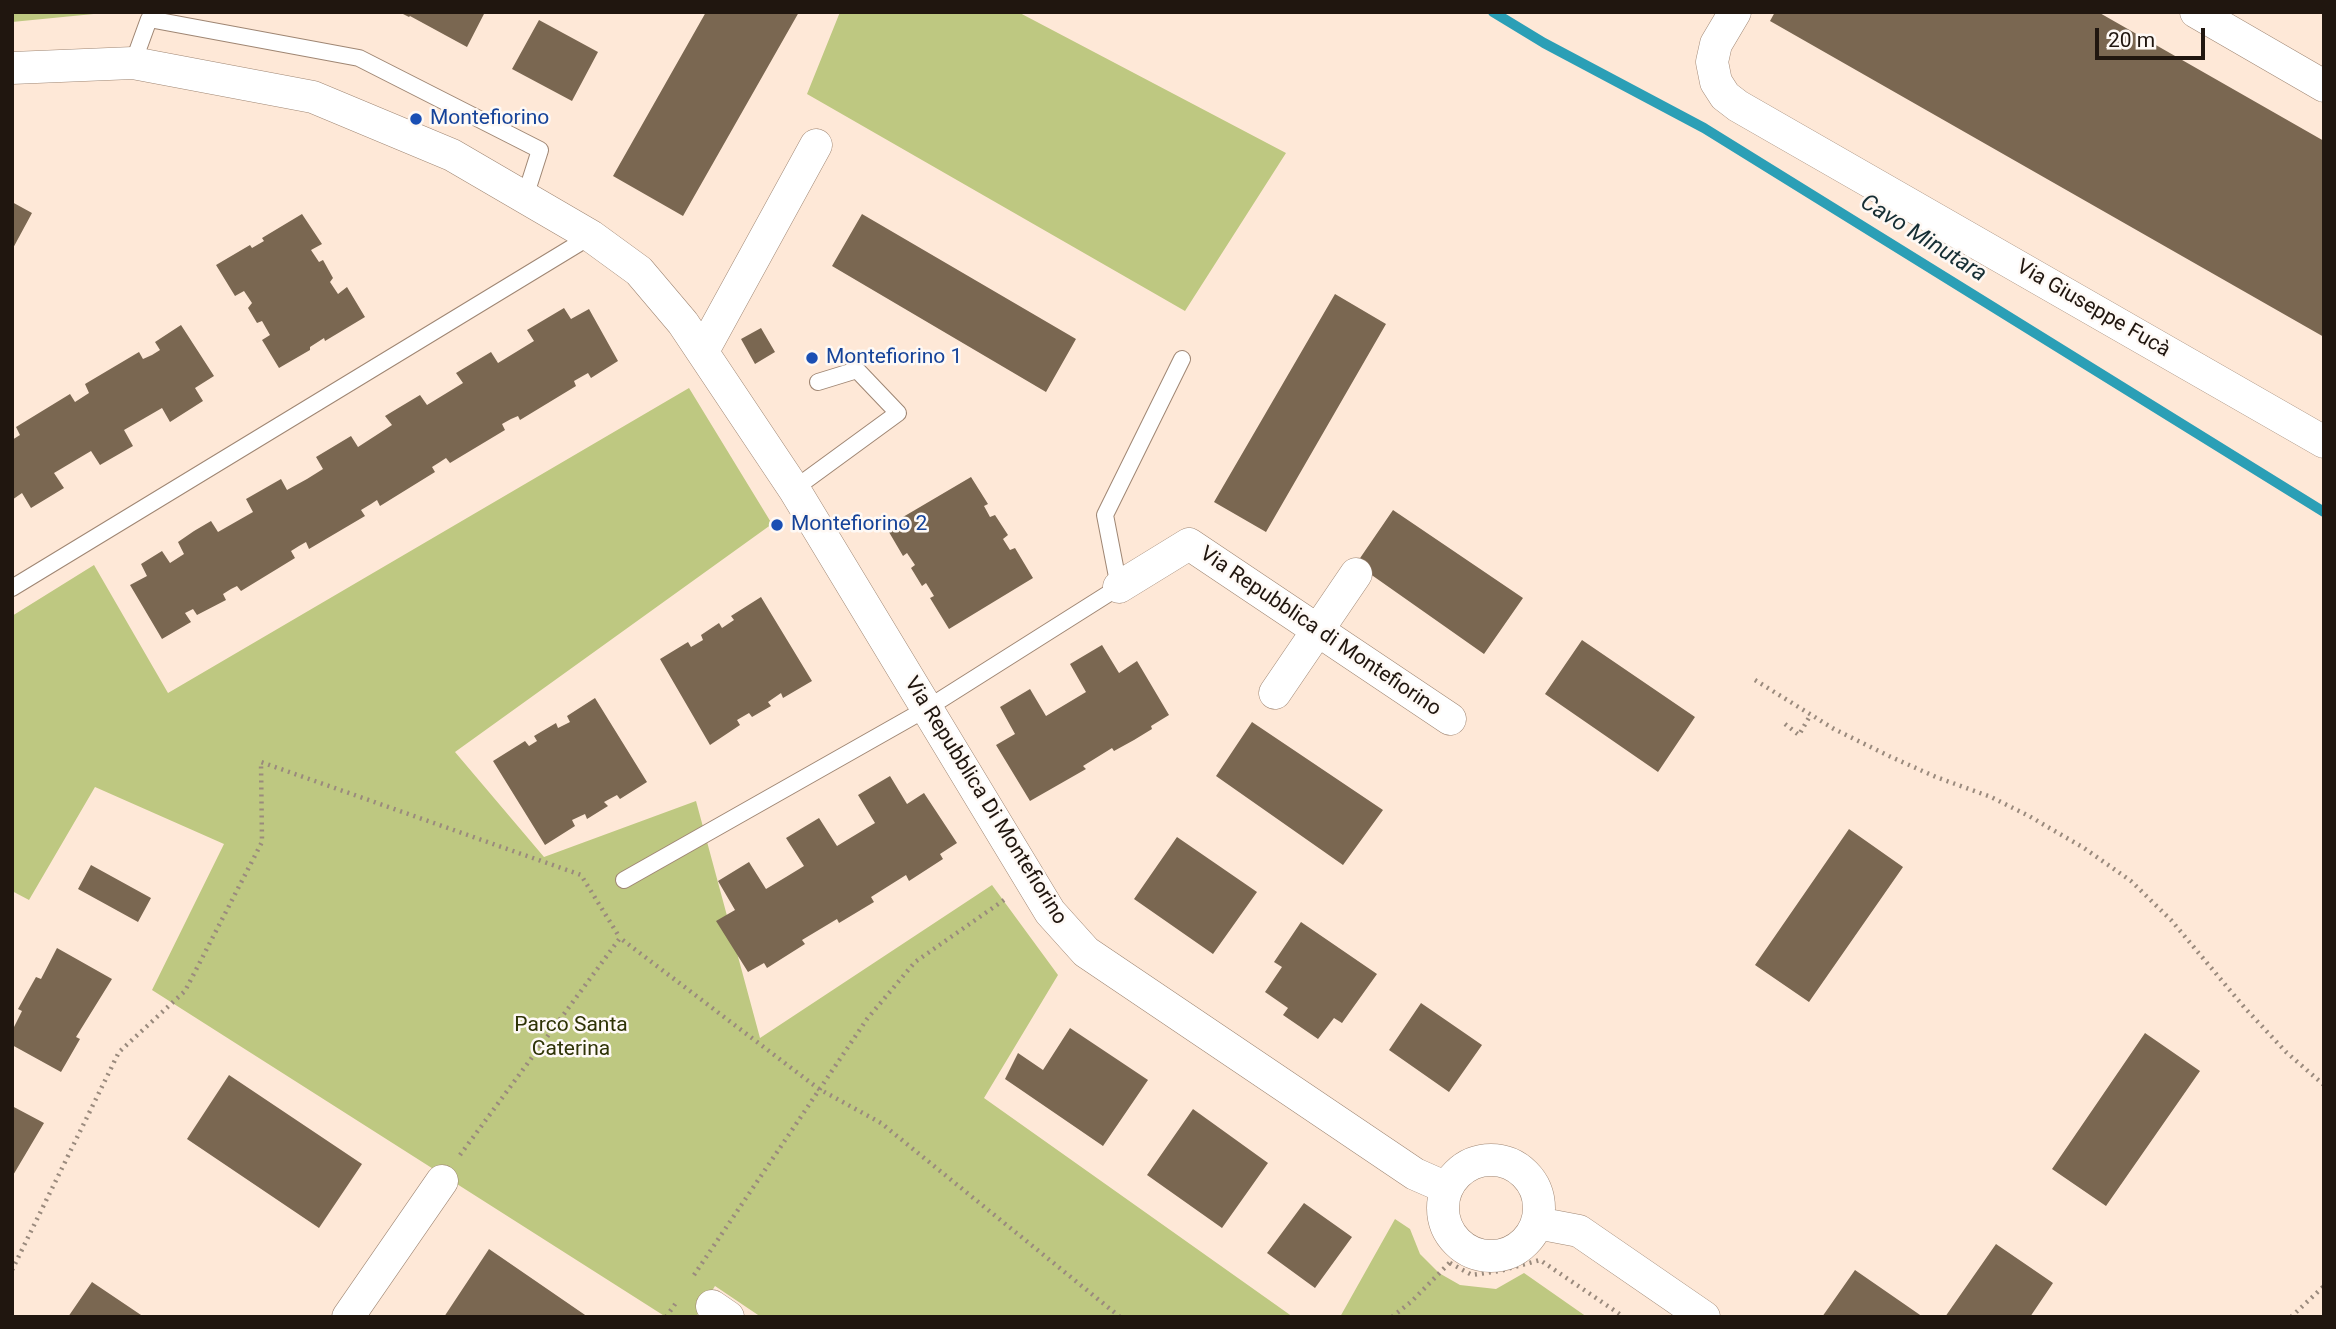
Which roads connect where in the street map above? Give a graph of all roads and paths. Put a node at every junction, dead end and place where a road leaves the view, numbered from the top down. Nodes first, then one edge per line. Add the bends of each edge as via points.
1 (1735, 12) edge
2 (2196, 12) edge
3 (133, 63) junction
4 (12, 68) edge
5 (2324, 86) edge
6 (816, 145) dead end
7 (524, 197) junction
8 (591, 236) junction
9 (703, 351) junction
10 (1182, 359) dead end
11 (818, 382) dead end
12 (2324, 442) edge
13 (794, 489) junction
14 (1356, 574) dead end
15 (1119, 587) junction
16 (12, 588) edge
17 (1318, 630) junction
18 (1755, 680) dead end
19 (1275, 693) dead end
20 (926, 709) junction
21 (1811, 715) junction
22 (1450, 719) dead end
23 (1785, 724) dead end
24 (624, 880) dead end
25 (1031, 881) junction
26 (620, 938) junction
27 (2324, 1085) edge
28 (819, 1089) junction
29 (442, 1181) joint
30 (1447, 1188) junction
31 (1537, 1223) junction
32 (1457, 1256) junction
33 (12, 1270) edge
34 (689, 1283) dead end
35 (2324, 1286) edge
36 (682, 1294) dead end
37 (348, 1317) edge
38 (666, 1317) edge
39 (1121, 1317) edge
40 (1392, 1317) edge
41 (1624, 1317) edge
42 (1704, 1317) edge
43 (2291, 1317) edge

1 - 12 street, Via Giuseppe Fucà via 1716,44 1712,62 1716,82 1738,106
2 - 5 street
3 - 4 street, Via Repubblica Di Montefiorino
3 - 7 street, Via Repubblica Di Montefiorino via 313,97 452,155
3 - 7 lane via 149,19 359,58 540,150
6 - 9 street
7 - 8 street, Via Repubblica Di Montefiorino
8 - 9 street, Via Repubblica Di Montefiorino via 639,271
8 - 16 lane
9 - 13 street, Via Repubblica Di Montefiorino
10 - 15 lane via 1105,515
11 - 13 lane via 857,370 898,413
13 - 20 street, Via Repubblica Di Montefiorino
14 - 17 street
15 - 17 street, Via Repubblica di Montefiorino via 1189,544
15 - 20 lane
17 - 19 street
17 - 22 street, Via Repubblica di Montefiorino
18 - 21 path
20 - 24 lane
20 - 25 street, Via Repubblica Di Montefiorino
21 - 23 path via 1799,735
21 - 27 path via 1889,756 2029,816 2122,874 2171,920 2286,1052
25 - 28 path via 915,962 867,1019
25 - 30 street, Via Repubblica Di Montefiorino via 1050,912 1086,952 1415,1174
26 - 28 path
26 - 29 path
26 - 33 path via 581,875 261,762 262,842 185,991 119,1052
28 - 34 path
28 - 39 path via 881,1122
29 - 37 street
30 - 31 street via 1471,1164 1507,1163 1520,1169 1535,1186 1540,1209
30 - 32 street via 1444,1218
31 - 32 street via 1530,1238 1516,1250 1500,1256
31 - 42 street via 1579,1231
32 - 40 path
32 - 41 path via 1472,1275 1540,1260
35 - 43 path
36 - 38 path

